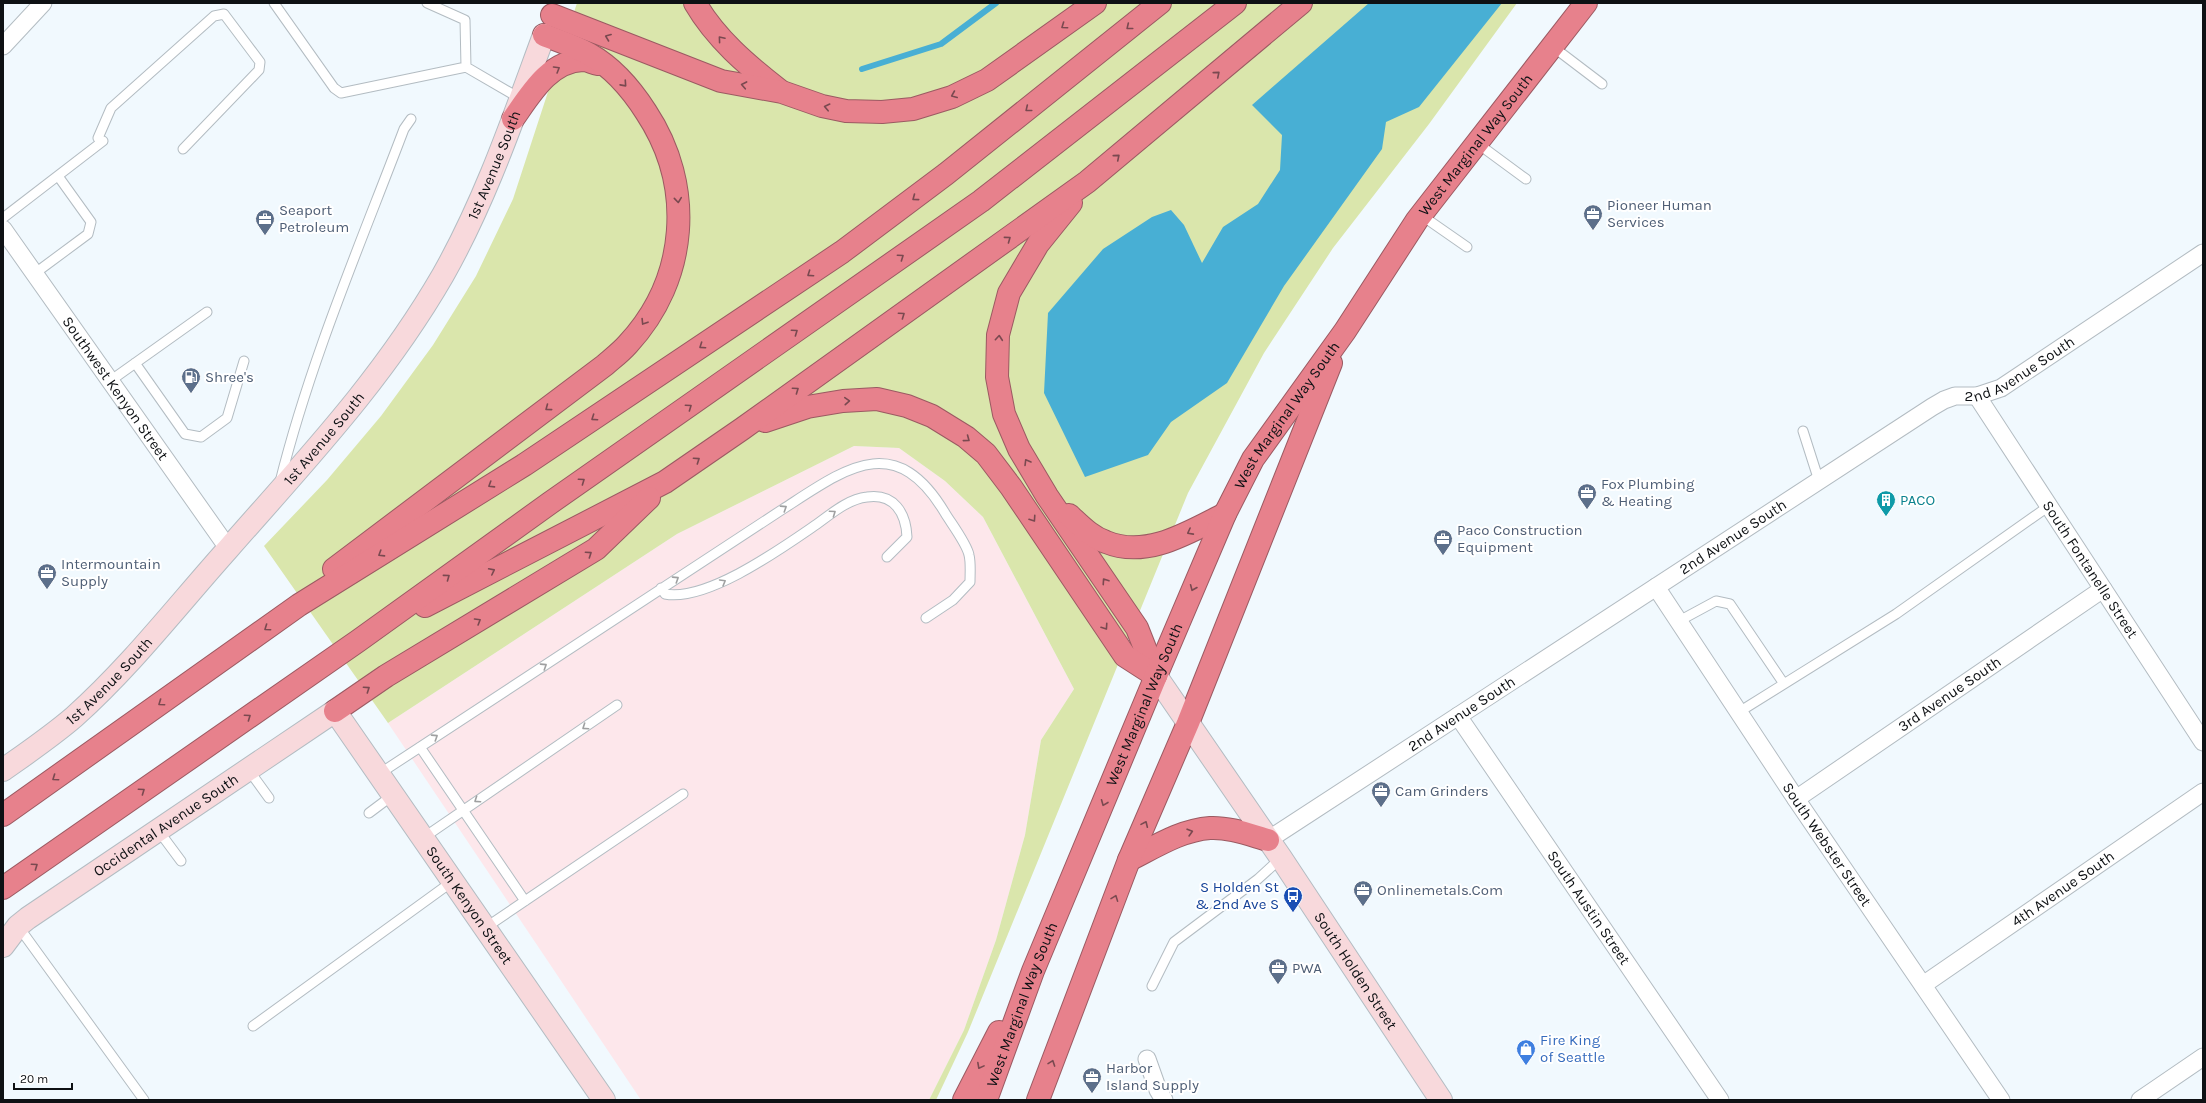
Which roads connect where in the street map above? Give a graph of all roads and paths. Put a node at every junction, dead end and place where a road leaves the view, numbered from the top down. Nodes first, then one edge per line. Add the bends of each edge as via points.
1 (43, 3) edge
2 (274, 3) edge
3 (427, 3) edge
4 (695, 3) edge
5 (1096, 3) edge
6 (1160, 3) edge
7 (1235, 3) edge
8 (1301, 3) edge
9 (1586, 3) edge
10 (552, 15) dead end
11 (544, 35) joint
12 (3, 46) edge
13 (1552, 46) junction
14 (606, 66) junction
15 (466, 67) junction
16 (1602, 84) dead end
17 (782, 92) junction
18 (521, 98) junction
19 (411, 119) dead end
20 (513, 119) junction
21 (1477, 143) junction
22 (183, 149) dead end
23 (58, 176) junction
24 (1526, 179) dead end
25 (1087, 182) junction
26 (1421, 215) junction
27 (3, 218) edge
28 (3, 229) edge
29 (1467, 247) dead end
30 (2203, 253) edge
31 (34, 274) junction
32 (207, 312) dead end
33 (1345, 331) junction
34 (244, 361) dead end
35 (135, 364) junction
36 (110, 381) junction
37 (1977, 396) junction
38 (742, 429) junction
39 (1803, 431) dead end
40 (1819, 481) junction
41 (665, 482) junction
42 (276, 496) junction
43 (1047, 496) junction
44 (2049, 506) junction
45 (1225, 514) junction
46 (228, 548) junction
47 (887, 557) dead end
48 (1656, 586) junction
49 (662, 588) junction
50 (2103, 589) junction
51 (299, 605) junction
52 (926, 618) dead end
53 (1679, 621) junction
54 (358, 641) junction
55 (1156, 676) junction
56 (1784, 684) junction
57 (617, 705) dead end
58 (335, 711) junction
59 (1739, 712) junction
60 (1458, 716) junction
61 (1188, 723) junction
62 (2203, 742) edge
63 (420, 747) junction
64 (248, 769) junction
65 (3, 770) edge
66 (379, 774) junction
67 (2203, 792) edge
68 (683, 794) dead end
69 (393, 795) junction
70 (269, 798) dead end
71 (1796, 799) junction
72 (463, 810) junction
73 (369, 813) dead end
74 (3, 815) edge
75 (158, 830) junction
76 (423, 838) junction
77 (1268, 840) junction
78 (1281, 858) junction
79 (1130, 860) junction
80 (181, 861) dead end
81 (453, 881) junction
82 (3, 888) edge
83 (525, 900) junction
84 (18, 926) junction
85 (485, 928) junction
86 (3, 946) edge
87 (1033, 971) junction
88 (1923, 985) junction
89 (1152, 986) dead end
90 (253, 1026) dead end
91 (2203, 1057) edge
92 (1147, 1059) dead end
93 (144, 1100) edge
94 (604, 1100) edge
95 (964, 1100) edge
96 (986, 1100) edge
97 (1038, 1100) edge
98 (1164, 1100) edge
99 (1441, 1100) edge
100 (1720, 1100) edge
101 (2001, 1100) edge
102 (2140, 1100) edge

1 - 12 street
2 - 15 lane via 334,88 341,93
3 - 15 lane via 465,20
17 -> 4 highway via 731,51
5 -> 17 highway via 987,80 952,97 913,109 882,112 846,111 822,106
6 -> 51 highway via 946,174 842,252 524,465
54 -> 7 highway via 981,201
25 -> 8 highway
9 - 13 highway, West Marginal Way South
17 -> 10 highway via 721,80
11 - 14 highway via 589,54
11 - 18 street, 1st Avenue South
13 - 16 lane
13 - 21 highway, West Marginal Way South
20 -> 14 highway via 536,87 557,68 584,60
14 -> 51 highway via 638,99 654,123 667,152 676,184 679,216 677,246 671,272 658,299 628,345 605,365 304,591
15 - 18 lane
18 - 20 street, 1st Avenue South
19 - 42 lane via 404,129 310,379 293,430
20 - 42 street, 1st Avenue South via 492,175 468,227 413,324 341,421
21 - 24 lane
21 - 26 highway, West Marginal Way South
22 - 23 lane via 259,70 260,62 224,14 214,16 111,108 100,140
23 - 27 lane
23 - 31 lane via 91,222 88,234
38 -> 25 highway
43 -> 25 highway via 1020,449 1004,414 998,377 998,335 1009,292 1038,244
26 - 29 lane
26 - 33 highway, West Marginal Way South
28 - 31 street, Southwest Kenyon Street
30 - 37 street, 2nd Avenue South via 2001,388
31 - 36 street, Southwest Kenyon Street
32 - 35 lane
33 - 45 highway, West Marginal Way South via 1253,459
33 - 61 highway, West Marginal Way South
34 - 35 lane via 227,418 201,437 185,434
35 - 36 lane
36 - 46 street, Southwest Kenyon Street
37 - 40 street, 2nd Avenue South via 1965,395 1944,400
37 - 44 street, South Fontanelle Street
41 -> 38 highway
38 -> 55 highway via 807,406 843,401 877,399 907,406 932,416 966,437 986,454 1125,656
39 - 40 lane
40 - 48 street, 2nd Avenue South
54 -> 41 highway
58 -> 41 highway via 386,676 596,549
42 - 46 street, 1st Avenue South
45 -> 43 highway via 1170,541 1149,547 1125,546 1106,543 1086,531
55 -> 43 highway via 1137,628
44 - 50 street, South Fontanelle Street
44 - 56 lane via 1896,614
45 -> 55 highway, West Marginal Way South
46 - 65 street, 1st Avenue South via 154,636 73,718
49 -> 47 lane via 666,594 674,596 688,595 718,586 796,539 848,503 866,496 894,502 906,520 907,537
48 - 53 street, South Webster Street
48 - 60 street, 2nd Avenue South
49 -> 52 lane via 830,479 857,467 887,463 913,474 939,504 969,554 970,582 953,600
63 -> 49 lane
50 - 62 street, South Fontanelle Street
50 - 71 street, 3rd Avenue South
51 -> 74 highway
53 - 56 lane via 1716,600 1730,604
53 - 59 street, South Webster Street
82 -> 54 highway
55 - 61 street, South Holden Street
55 -> 87 highway, West Marginal Way South
56 - 59 lane
57 -> 72 lane
58 - 64 street, Occidental Avenue South
58 - 66 street, South Kenyon Street
59 - 71 street, South Webster Street
60 - 77 street, 2nd Avenue South
60 - 100 street, South Austin Street
61 - 77 street, South Holden Street
79 -> 61 highway, West Marginal Way South
63 - 66 lane
63 - 72 lane
64 - 70 lane
64 - 75 street, Occidental Avenue South
66 - 69 street, South Kenyon Street
67 - 88 street, 4th Avenue South
68 - 83 lane
69 - 73 lane
69 - 76 street, South Kenyon Street
71 - 88 street, South Webster Street
72 - 76 lane
72 - 83 lane
75 - 80 lane
75 - 84 street, Occidental Avenue South
76 - 81 street, South Kenyon Street
77 - 78 street, South Holden Street
79 -> 77 highway via 1181,835 1211,828 1240,832
78 - 89 lane via 1258,879 1174,942
78 - 99 street, South Holden Street
97 -> 79 highway, West Marginal Way South
81 - 85 street, South Kenyon Street
81 - 90 lane
83 - 85 lane
84 - 86 street, Occidental Avenue South
84 - 93 lane
85 - 94 street, South Kenyon Street
87 -> 95 highway
87 - 96 highway, West Marginal Way South
88 - 101 street, South Webster Street
91 - 102 street
92 - 98 street

